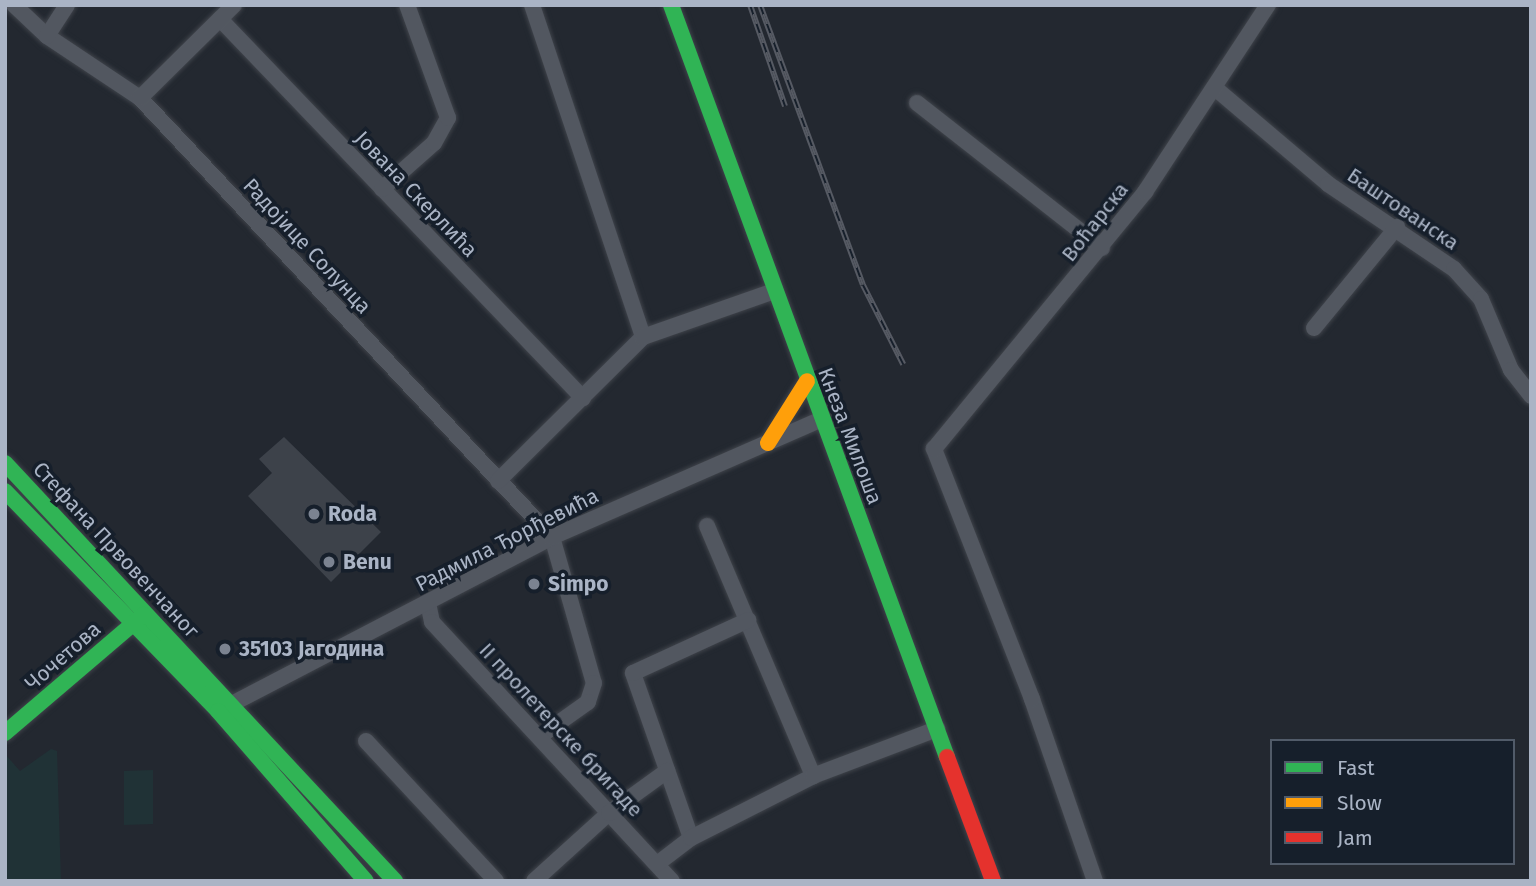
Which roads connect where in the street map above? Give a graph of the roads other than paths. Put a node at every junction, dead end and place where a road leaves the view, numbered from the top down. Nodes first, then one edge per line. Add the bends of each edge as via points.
1 (14, 5) edge
2 (67, 5) edge
3 (234, 5) edge
4 (407, 5) edge
5 (532, 5) edge
6 (671, 5) edge
7 (1268, 5) edge
8 (220, 19) junction
9 (47, 36) junction
10 (1215, 88) junction
11 (140, 98) junction
12 (917, 103) dead end
13 (382, 189) junction
14 (1396, 227) junction
15 (1102, 248) junction
16 (774, 291) junction
17 (1314, 328) dead end
18 (643, 337) junction
19 (807, 381) junction
20 (1531, 396) edge
21 (583, 398) junction
22 (822, 419) junction
23 (768, 443) junction
24 (5, 463) edge
25 (498, 481) junction
26 (5, 491) edge
27 (708, 526) dead end
28 (552, 537) junction
29 (428, 603) junction
30 (147, 611) junction
31 (748, 620) junction
32 (133, 623) junction
33 (225, 707) junction
34 (937, 729) junction
35 (5, 733) edge
36 (539, 737) junction
37 (366, 741) dead end
38 (667, 771) junction
39 (813, 776) junction
40 (609, 813) junction
41 (691, 838) junction
42 (657, 864) junction
43 (366, 881) edge
44 (396, 881) edge
45 (496, 881) edge
46 (534, 881) edge
47 (672, 881) edge
48 (993, 881) edge
49 (1095, 881) edge

1 - 9 street, Радојице Солунца
2 - 9 street
3 - 8 street
4 - 13 street via 448,118 433,142
5 - 18 street
6 - 16 street, Кнеза Милоша
7 - 10 street, Воћарска
8 - 11 street
8 - 13 street, Јована Скерлића
9 - 11 street, Радојице Солунца
10 - 14 street, Баштованска via 1328,184
10 - 15 street, Воћарска
11 - 25 street, Радојице Солунца
12 - 15 street
13 - 21 street, Јована Скерлића
14 - 17 street
14 - 20 street, Баштованска via 1454,269 1481,299 1511,370
15 - 49 street, Воћарска via 934,449 1032,699
16 - 18 street
16 - 19 street, Кнеза Милоша
18 - 21 street
19 - 22 street, Кнеза Милоша
19 - 23 street
21 - 25 street
22 - 23 street, Радмила Ђорђевића
22 - 34 street, Кнеза Милоша
23 - 28 street, Радмила Ђорђевића
24 - 30 street, Стефана Првовенчаног
25 - 28 street, Радојице Солунца
26 - 32 street, Стефана Првовенчаног
27 - 31 street
28 - 29 street, Радмила Ђорђевића
28 - 36 street via 594,684 588,702
29 - 33 street, Радмила Ђорђевића
29 - 36 street, II пролетерске бригаде via 432,622
30 - 32 street, Чочетова
30 - 33 street, Стефана Првовенчаног
31 - 38 street via 633,674
31 - 39 street
32 - 33 street, Стефана Првовенчаног
32 - 35 street, Чочетова
33 - 43 street, Стефана Првовенчаног
33 - 44 street, Стефана Првовенчаног
34 - 39 street
34 - 48 street, Кнеза Милоша
36 - 40 street, II пролетерске бригаде
37 - 45 street
38 - 40 street
38 - 41 street
39 - 41 street
40 - 42 street, II пролетерске бригаде
40 - 46 street
41 - 42 street
42 - 47 street, II пролетерске бригаде

